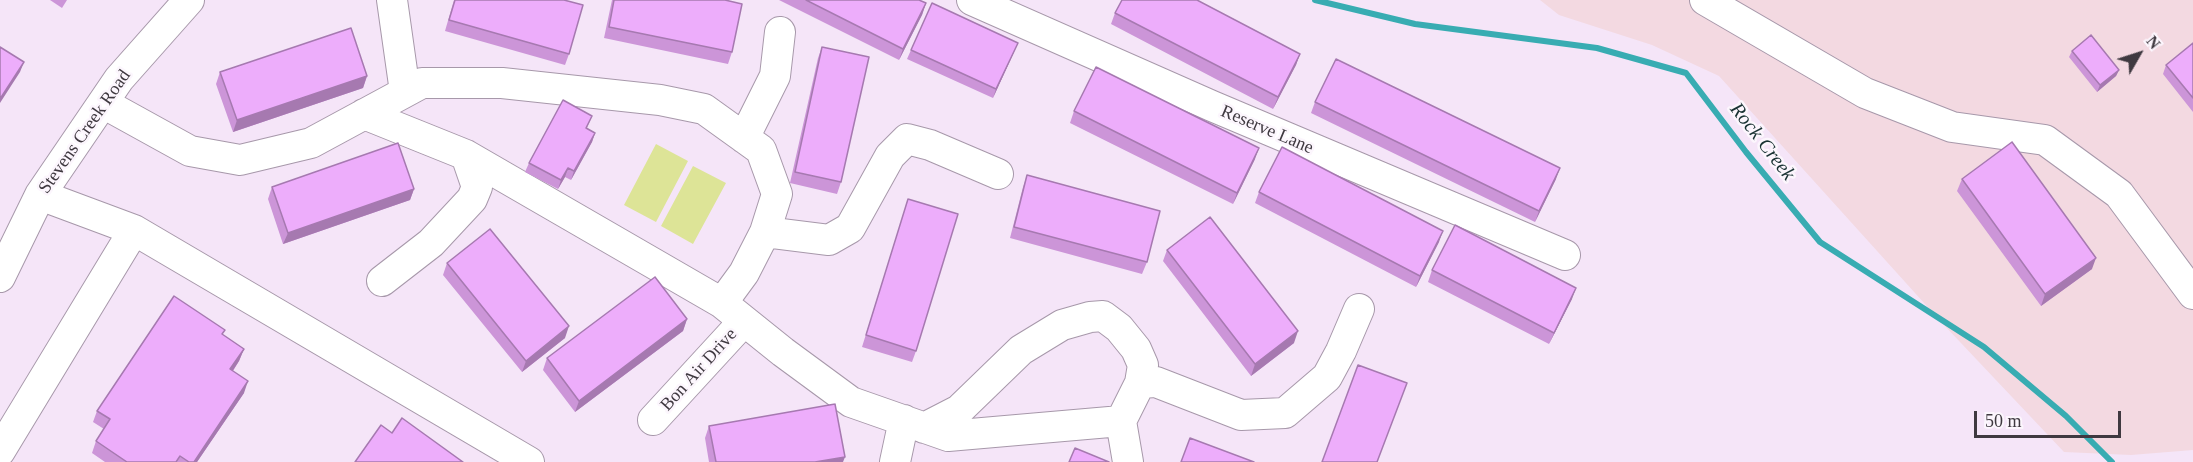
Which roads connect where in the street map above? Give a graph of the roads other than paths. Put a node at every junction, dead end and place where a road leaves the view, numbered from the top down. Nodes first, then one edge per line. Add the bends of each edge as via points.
1 (189, 0) edge
2 (392, 0) edge
3 (972, 0) edge
4 (1705, 0) edge
5 (780, 32) dead end
6 (405, 92) junction
7 (103, 103) junction
8 (364, 114) junction
9 (744, 138) junction
10 (466, 155) junction
11 (998, 174) dead end
12 (40, 195) junction
13 (134, 230) junction
14 (765, 232) junction
15 (1565, 255) dead end
16 (0, 277) edge
17 (382, 280) dead end
18 (2193, 294) edge
19 (1359, 309) dead end
20 (733, 312) junction
21 (1140, 383) junction
22 (653, 420) dead end
23 (1121, 421) junction
24 (914, 424) junction
25 (0, 451) edge
26 (0, 457) edge
27 (7, 462) edge
28 (528, 462) edge
29 (895, 462) edge
30 (1128, 462) edge

1 - 7 street, Stevens Creek Road via 119,79
2 - 6 street
3 - 15 street, Reserve Lane
4 - 18 street via 1865,93 1952,127 2045,140 2119,194
5 - 9 street via 775,76
6 - 8 street, Bon Air Drive
6 - 9 street, Bon Air Drive via 422,82 502,83 660,100 704,108
7 - 8 street, Bon Air Drive via 190,151 240,160 311,143
7 - 12 street, Stevens Creek Road
8 - 10 street
9 - 14 street, Bon Air Drive via 762,150 777,194
10 - 17 street via 477,187 472,199 431,243
10 - 20 street
11 - 14 street via 907,139 890,156 850,228 829,240
12 - 13 street
12 - 16 street, Stevens Creek Road
13 - 25 street
13 - 28 street
14 - 20 street, Bon Air Drive via 744,273
19 - 21 street via 1327,377 1285,413 1242,415 1156,382
20 - 22 street, Bon Air Drive
20 - 24 street via 851,402
21 - 23 street
21 - 24 street via 1143,366 1136,349 1103,316 1090,317 1062,325 1021,350 959,410
23 - 24 street via 948,436
23 - 30 street
24 - 29 street
26 - 27 street

